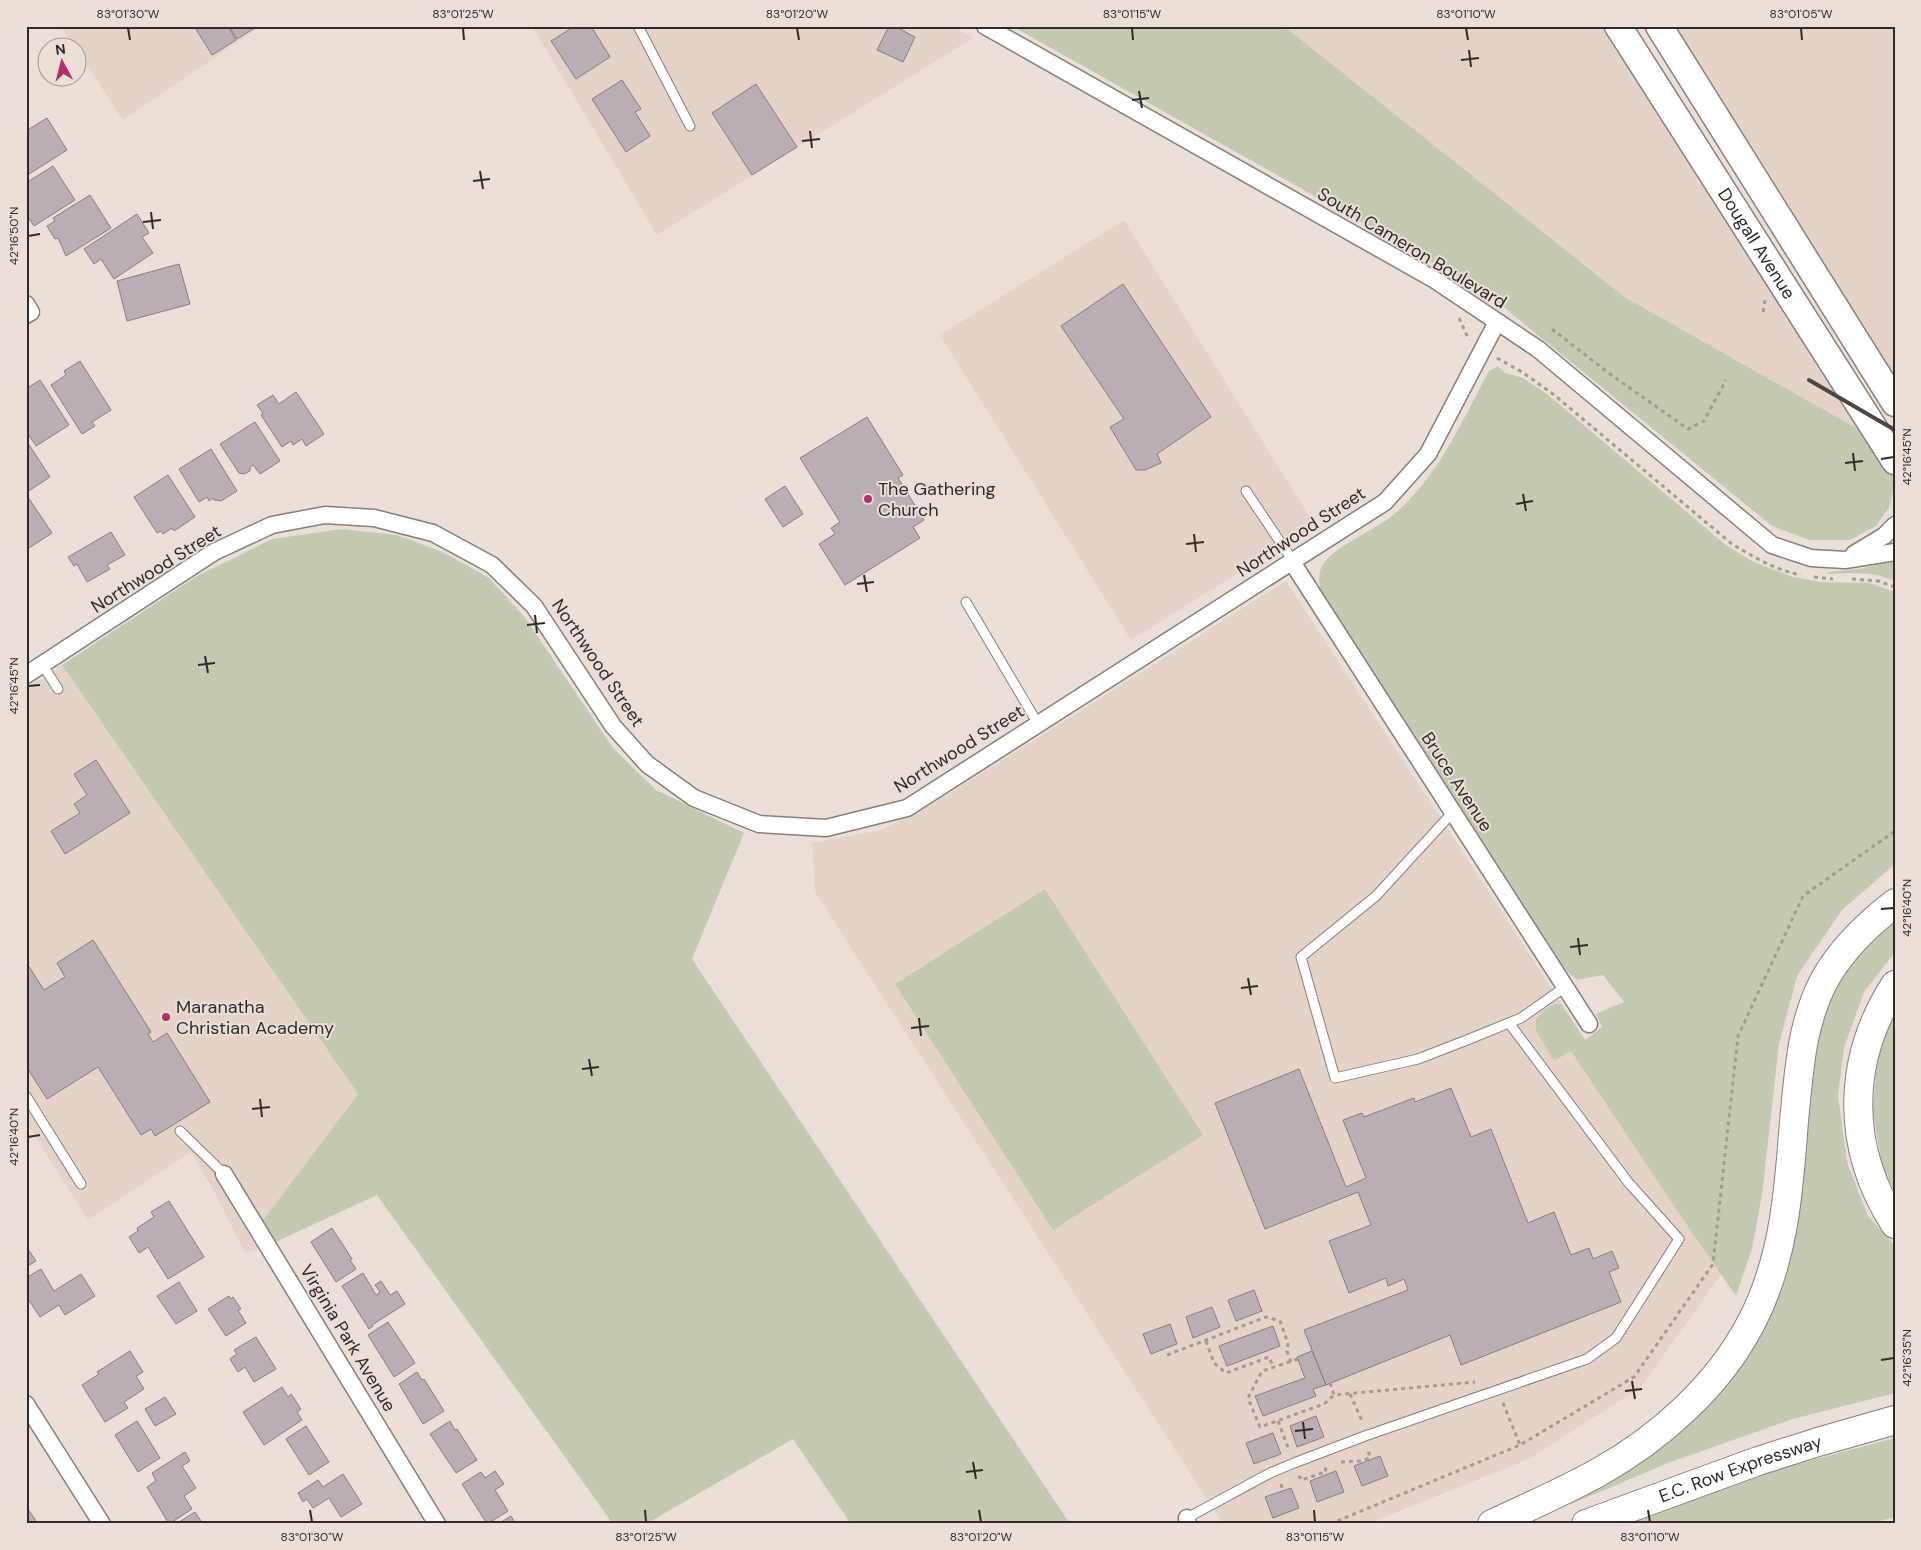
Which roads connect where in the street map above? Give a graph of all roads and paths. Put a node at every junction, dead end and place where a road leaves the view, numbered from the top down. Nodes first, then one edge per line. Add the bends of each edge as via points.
1 (638, 26) edge
2 (985, 26) edge
3 (1618, 26) edge
4 (1659, 26) edge
5 (690, 126) dead end
6 (26, 304) edge
7 (26, 315) edge
8 (1497, 322) junction
9 (1552, 329) dead end
10 (1726, 380) dead end
11 (1895, 403) edge
12 (1895, 461) edge
13 (1246, 491) dead end
14 (1895, 525) edge
15 (1895, 552) edge
16 (1845, 560) junction
17 (1292, 561) junction
18 (966, 602) dead end
19 (42, 664) junction
20 (26, 675) edge
21 (58, 689) dead end
22 (1038, 724) junction
23 (1453, 812) junction
24 (1895, 903) edge
25 (1895, 985) edge
26 (1565, 987) junction
27 (1509, 1023) junction
28 (1589, 1024) dead end
29 (26, 1096) edge
30 (180, 1131) dead end
31 (224, 1174) joint
32 (81, 1184) dead end
33 (1895, 1224) edge
34 (1206, 1341) junction
35 (1167, 1355) dead end
36 (1298, 1359) dead end
37 (1291, 1362) junction
38 (1273, 1367) junction
39 (1482, 1381) dead end
40 (1330, 1383) dead end
41 (1350, 1394) junction
42 (1334, 1395) junction
43 (1503, 1403) dead end
44 (26, 1404) edge
45 (1895, 1420) edge
46 (1278, 1421) junction
47 (1364, 1424) dead end
48 (1520, 1445) dead end
49 (1367, 1446) dead end
50 (1290, 1451) dead end
51 (1294, 1479) dead end
52 (1287, 1481) dead end
53 (1283, 1491) dead end
54 (1187, 1521) edge
55 (102, 1524) edge
56 (437, 1524) edge
57 (1492, 1524) edge
58 (1586, 1524) edge

1 - 5 lane
2 - 8 street, South Cameron Boulevard via 1435,280
3 - 12 main road, Dougall Avenue
4 - 11 main road, Dougall Avenue
6 - 7 street via 32,312
8 - 16 street, South Cameron Boulevard via 1538,349 1772,545 1811,558
8 - 17 street, Northwood Street via 1428,454 1385,502
9 - 10 path via 1688,429 1704,421
13 - 17 lane
14 - 16 street via 1879,540
15 - 16 street, South Cameron Boulevard
17 - 22 street, Northwood Street
17 - 23 street, Bruce Avenue
18 - 22 lane
19 - 20 street, Northwood Street
19 - 21 lane
19 - 22 street, Northwood Street via 214,552 272,526 325,515 364,517 433,533 492,565 534,606 613,726 647,764 694,798 759,824 826,828 907,808
23 - 26 street, Bruce Avenue
23 - 27 lane via 1376,896 1301,957 1335,1078 1418,1059
24 - 57 highway via 1857,935 1826,978 1814,1003 1801,1054 1780,1242 1760,1304 1739,1342 1705,1388 1630,1452 1593,1475
25 - 33 highway via 1872,1026 1860,1070 1858,1119 1866,1165
26 - 27 lane
26 - 28 street, Bruce Avenue
27 - 54 lane via 1628,1182 1679,1239 1616,1338 1587,1359 1365,1436 1270,1473
29 - 32 lane
30 - 31 lane
31 - 56 street, Virginia Park Avenue
34 - 35 path
34 - 37 path via 1266,1317 1280,1321
34 - 38 path via 1214,1363 1226,1373 1269,1356
36 - 37 path
37 - 38 path
38 - 46 path via 1262,1371 1248,1398 1260,1427
39 - 41 path
40 - 42 path
41 - 42 path
41 - 47 path
42 - 46 path via 1324,1404
43 - 48 path
44 - 55 street
45 - 58 highway, E.C. Row Expressway via 1758,1461
46 - 50 path
49 - 51 path via 1370,1458 1342,1461 1324,1466 1326,1472 1302,1480 1300,1477
52 - 53 path via 1281,1483

